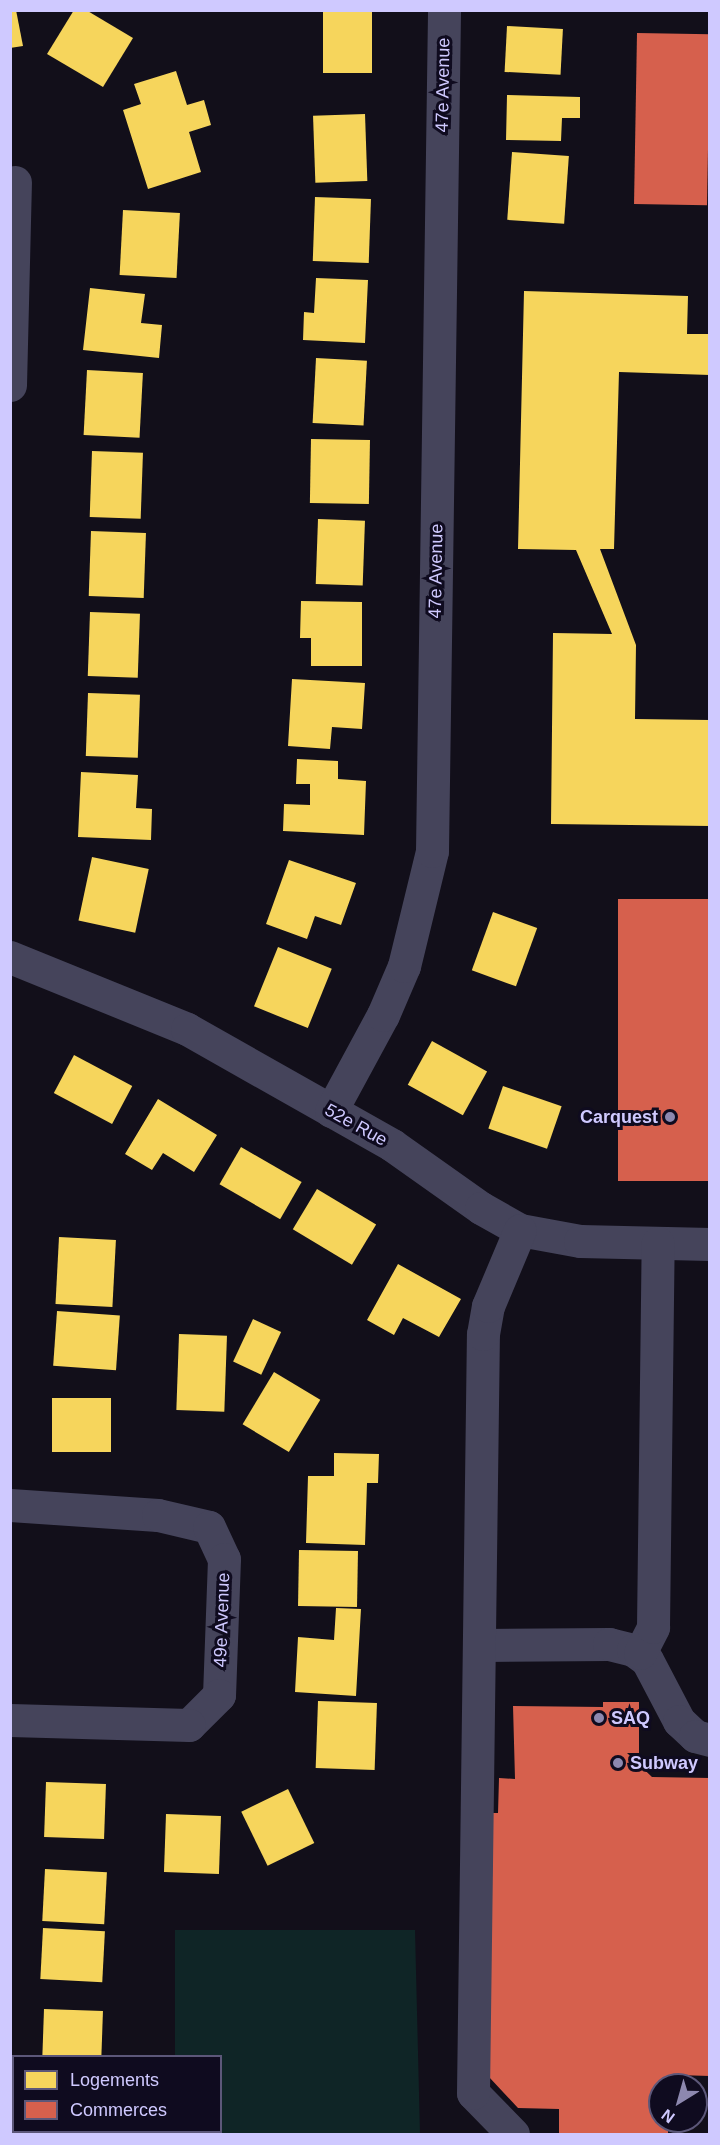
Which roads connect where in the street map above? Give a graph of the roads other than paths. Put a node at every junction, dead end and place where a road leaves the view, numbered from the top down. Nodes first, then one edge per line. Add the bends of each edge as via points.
1 (444, 10) edge
2 (15, 182) dead end
3 (10, 385) edge
4 (10, 957) edge
5 (331, 1111) junction
6 (520, 1230) junction
7 (658, 1244) junction
8 (710, 1244) edge
9 (10, 1505) edge
10 (482, 1645) junction
11 (640, 1653) junction
12 (10, 1720) edge
13 (710, 1740) edge
14 (513, 2134) edge

1 - 5 street, 47e Avenue via 432,851 404,966 383,1015
2 - 3 street
4 - 5 street, 52e Rue via 188,1029
5 - 6 street, 52e Rue via 392,1145 481,1208
6 - 7 street, 52e Rue via 580,1241
6 - 10 street via 484,1325
7 - 8 street, 52e Rue
7 - 11 street via 653,1628
9 - 12 street, 49e Avenue via 158,1515 209,1527 224,1559 219,1695 189,1725
10 - 11 street via 609,1644
10 - 14 street via 473,2093
11 - 13 street via 679,1721 695,1736

